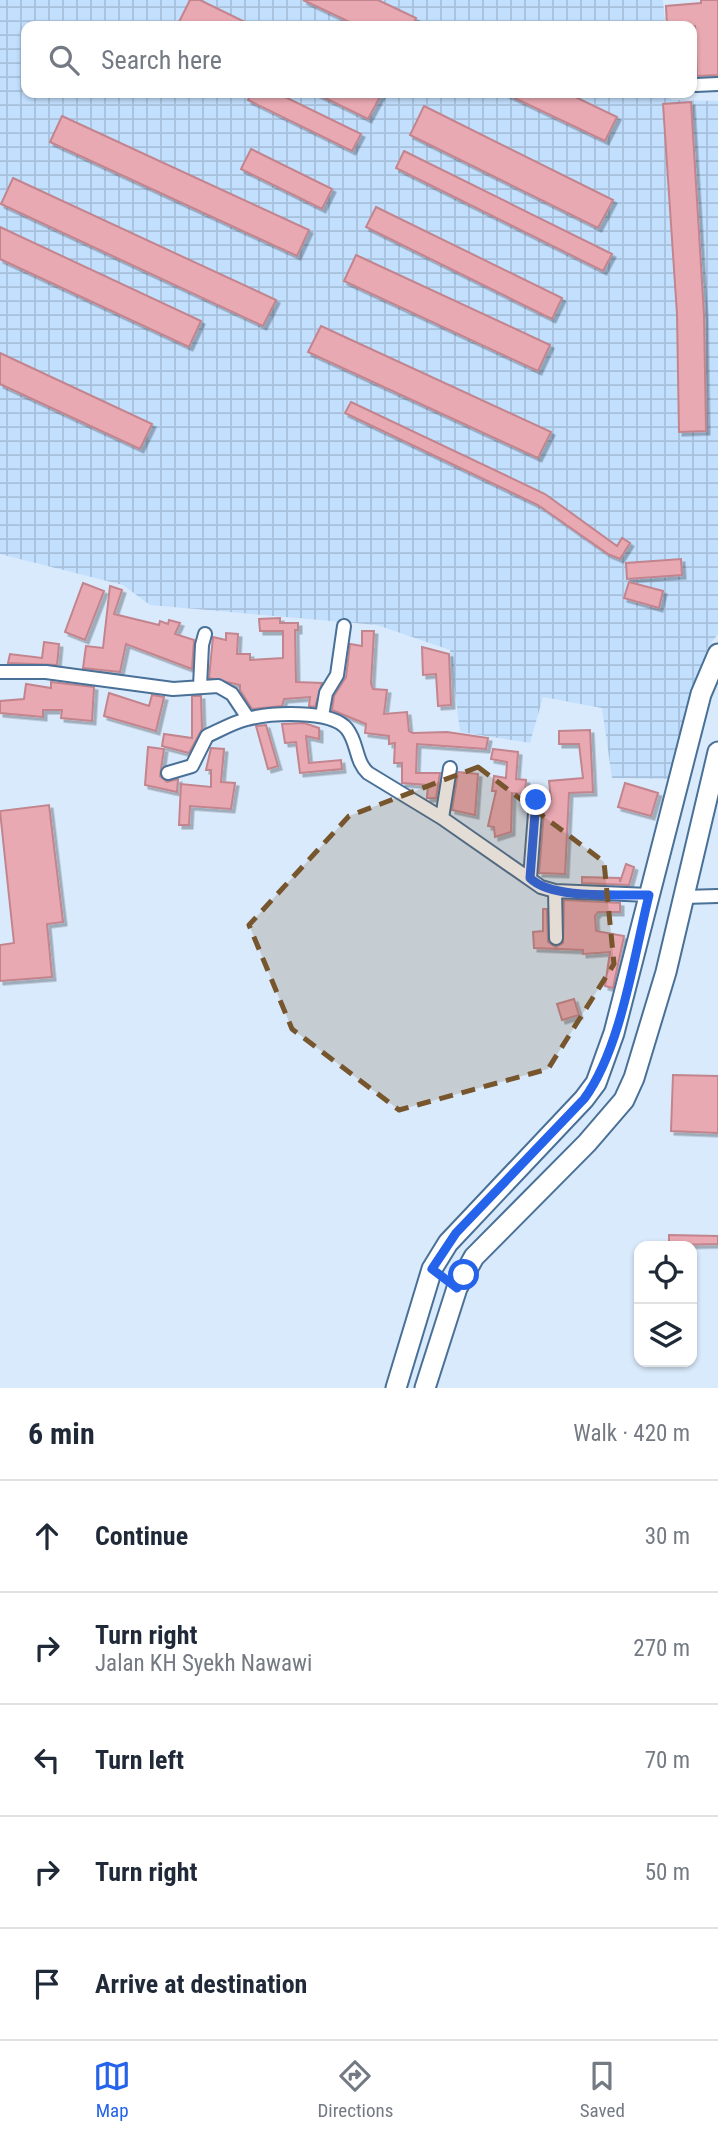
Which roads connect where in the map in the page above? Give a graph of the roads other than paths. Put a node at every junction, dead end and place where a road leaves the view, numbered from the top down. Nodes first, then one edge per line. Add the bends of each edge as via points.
1 (718, 84) edge
2 (697, 85) edge
3 (344, 626) dead end
4 (205, 634) dead end
5 (718, 654) edge
6 (0, 672) edge
7 (200, 686) junction
8 (322, 716) junction
9 (248, 719) junction
10 (718, 752) edge
11 (450, 768) dead end
12 (168, 773) dead end
13 (536, 800) dead end
14 (442, 818) junction
15 (530, 878) junction
16 (555, 891) junction
17 (649, 895) junction
18 (718, 896) edge
19 (684, 898) junction
20 (556, 938) dead end
21 (432, 1269) junction
22 (457, 1288) junction
23 (396, 1388) edge
24 (425, 1388) edge

1 - 2 street
3 - 8 street via 337,675 326,693
4 - 7 street
5 - 17 main road via 701,694
6 - 7 street via 46,673 173,689
7 - 9 street via 225,689
8 - 9 street
8 - 14 street via 338,720 347,729 368,773
9 - 12 street via 207,736 192,766
10 - 19 main road
11 - 14 street
13 - 15 street
14 - 15 street
15 - 16 street
16 - 17 street
16 - 20 street
17 - 21 main road via 614,1033 596,1083 456,1233
18 - 19 street
19 - 22 main road via 666,972 624,1100 474,1257
21 - 22 main road
21 - 23 main road
22 - 24 main road

